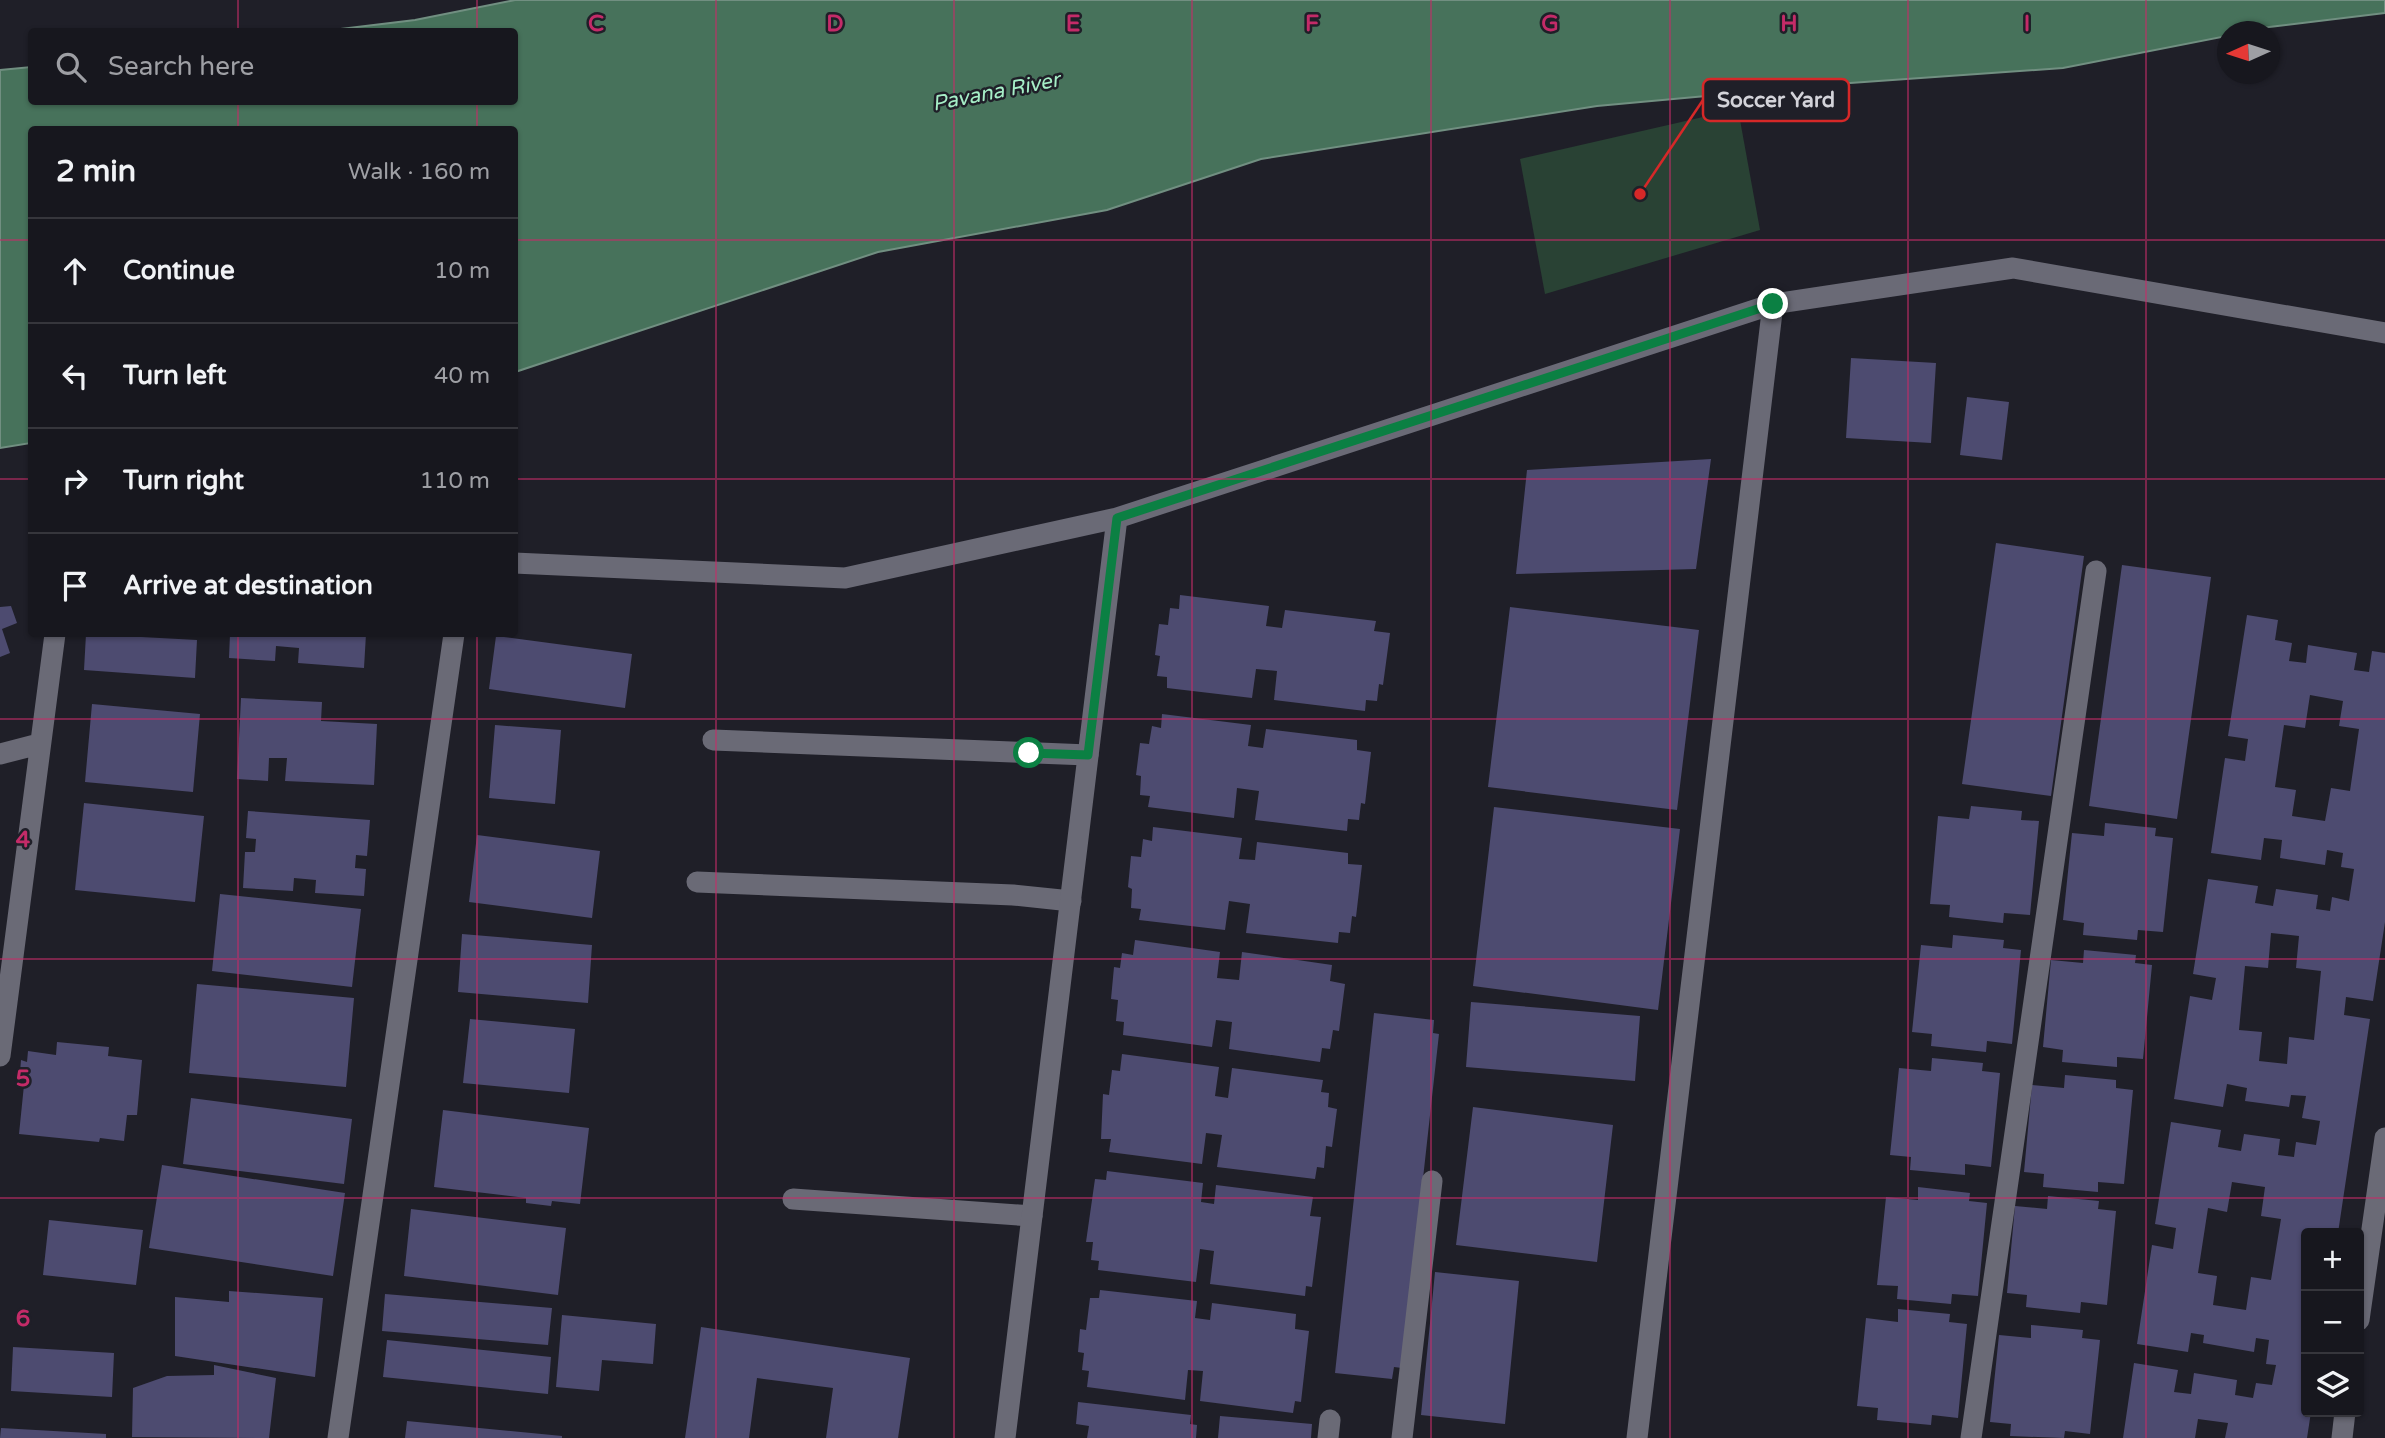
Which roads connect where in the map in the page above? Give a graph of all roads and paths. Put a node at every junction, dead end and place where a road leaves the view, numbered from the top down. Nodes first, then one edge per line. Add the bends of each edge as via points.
1 (1773, 304) junction
2 (2385, 333) edge
3 (1117, 518) junction
4 (518, 563) edge
5 (2096, 571) dead end
6 (55, 637) edge
7 (454, 637) edge
8 (713, 740) dead end
9 (38, 744) junction
10 (0, 754) edge
11 (1088, 755) junction
12 (697, 882) dead end
13 (1070, 901) junction
14 (0, 1055) edge
15 (2385, 1138) edge
16 (1432, 1181) dead end
17 (793, 1199) dead end
18 (1032, 1216) junction
19 (2363, 1291) edge
20 (2344, 1417) edge
21 (338, 1438) edge
22 (1006, 1438) edge
23 (1402, 1438) edge
24 (1637, 1438) edge
25 (1971, 1438) edge
26 (2342, 1438) edge

1 - 2 street via 2013,268
1 - 3 street
1 - 24 street
3 - 4 street via 845,578
3 - 11 street
5 - 25 street
6 - 9 street
7 - 21 street
8 - 11 street
9 - 10 street
9 - 14 street
11 - 13 street
12 - 13 street
13 - 18 street
15 - 19 street
16 - 23 street
17 - 18 street
18 - 22 street
20 - 26 street

